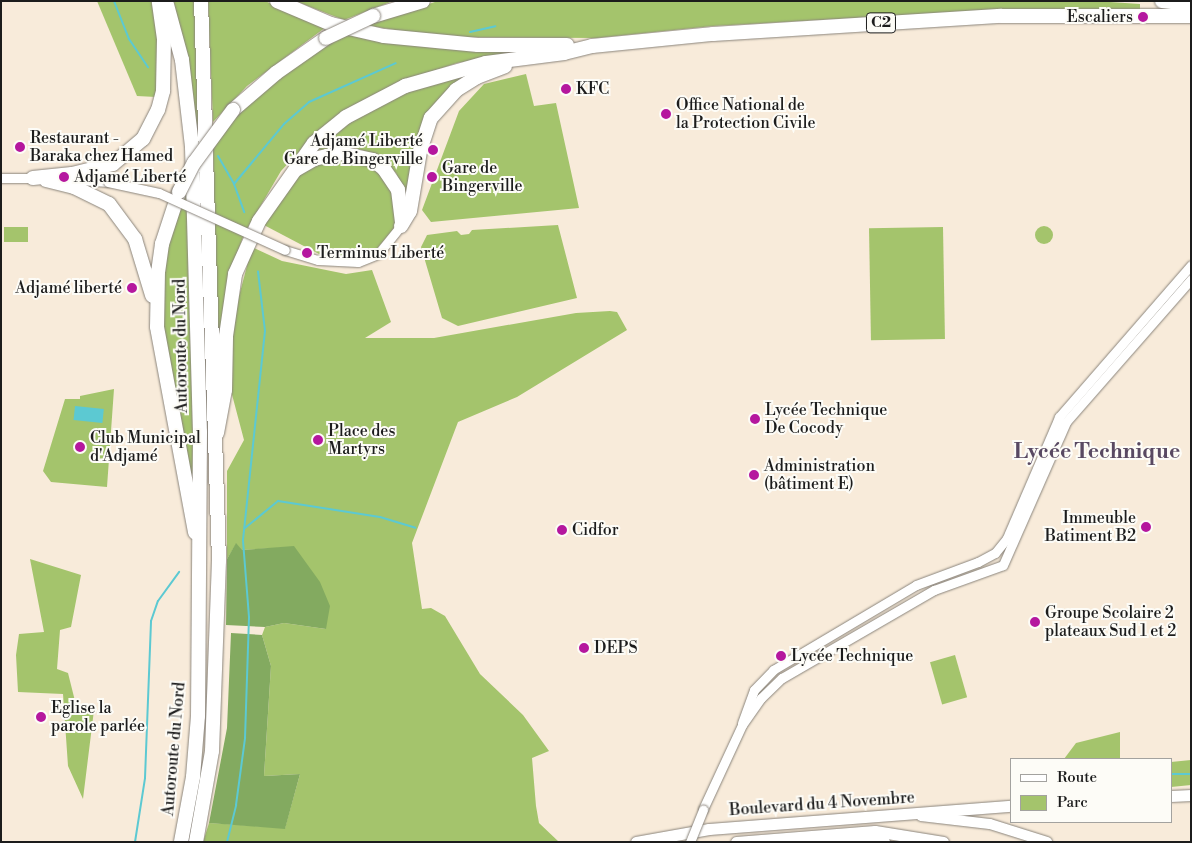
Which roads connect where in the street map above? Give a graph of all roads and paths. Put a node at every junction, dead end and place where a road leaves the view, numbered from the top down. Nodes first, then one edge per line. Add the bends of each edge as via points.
1 (159, 1) edge
2 (166, 1) edge
3 (202, 1) edge
4 (277, 1) edge
5 (423, 1) edge
6 (1162, 1) edge
7 (1191, 4) edge
8 (1191, 18) edge
9 (620, 42) junction
10 (530, 58) junction
11 (290, 174) junction
12 (1, 178) edge
13 (33, 178) junction
14 (401, 226) junction
15 (1191, 265) edge
16 (1191, 279) edge
17 (157, 308) junction
18 (1062, 419) junction
19 (217, 433) junction
20 (201, 570) junction
21 (742, 725) junction
22 (1191, 795) edge
23 (1172, 796) edge
24 (1010, 806) edge
25 (905, 814) junction
26 (857, 818) junction
27 (858, 832) junction
28 (771, 840) junction
29 (182, 842) edge
30 (196, 842) edge
31 (636, 842) edge
32 (690, 842) edge
33 (736, 842) edge
34 (885, 842) edge
35 (943, 842) edge
36 (1047, 842) edge

1 - 13 highway via 164,39 162,90 158,110 143,139 113,164 72,174
2 - 20 highway, Autoroute du Nord via 182,60 192,148
3 - 19 highway, Autoroute du Nord via 211,360
4 - 9 highway via 331,24 426,42 535,46
5 - 17 highway, bridge via 373,16 326,38 276,73 233,110 194,163 179,192 162,244
6 - 7 highway
8 - 9 highway, C2 via 1001,16
9 - 10 highway
10 - 11 highway via 459,68 384,95 328,131 302,156
10 - 14 highway via 477,77 441,104 425,132 410,211
11 - 14 highway via 314,158 340,153 373,160 384,169 398,190 403,213
11 - 19 highway via 259,221 235,274 226,336 224,398
12 - 13 street
13 - 14 street, bridge via 108,182 159,193 285,250 318,260 358,262 378,254
13 - 17 highway via 74,187 109,204 135,239
15 - 18 street
16 - 18 street
17 - 20 highway via 163,369
18 - 21 street via 1007,538 996,552 916,585 773,670 754,690
18 - 21 street via 1003,565 934,590 795,669 770,688
19 - 30 highway, Autoroute du Nord via 219,561 215,716 209,781
20 - 29 highway, Autoroute du Nord via 197,725
21 - 32 street, bridge
22 - 23 main road
24 - 25 main road, Boulevard du 4 Novembre
25 - 26 main road, Boulevard du 4 Novembre
25 - 36 main road via 990,824
26 - 27 main road
26 - 31 main road, Boulevard du 4 Novembre via 709,829
27 - 28 main road, Boulevard du 4 Novembre
27 - 35 main road, Boulevard du 4 Novembre via 892,832
28 - 33 main road, Boulevard du 4 Novembre
28 - 34 main road

